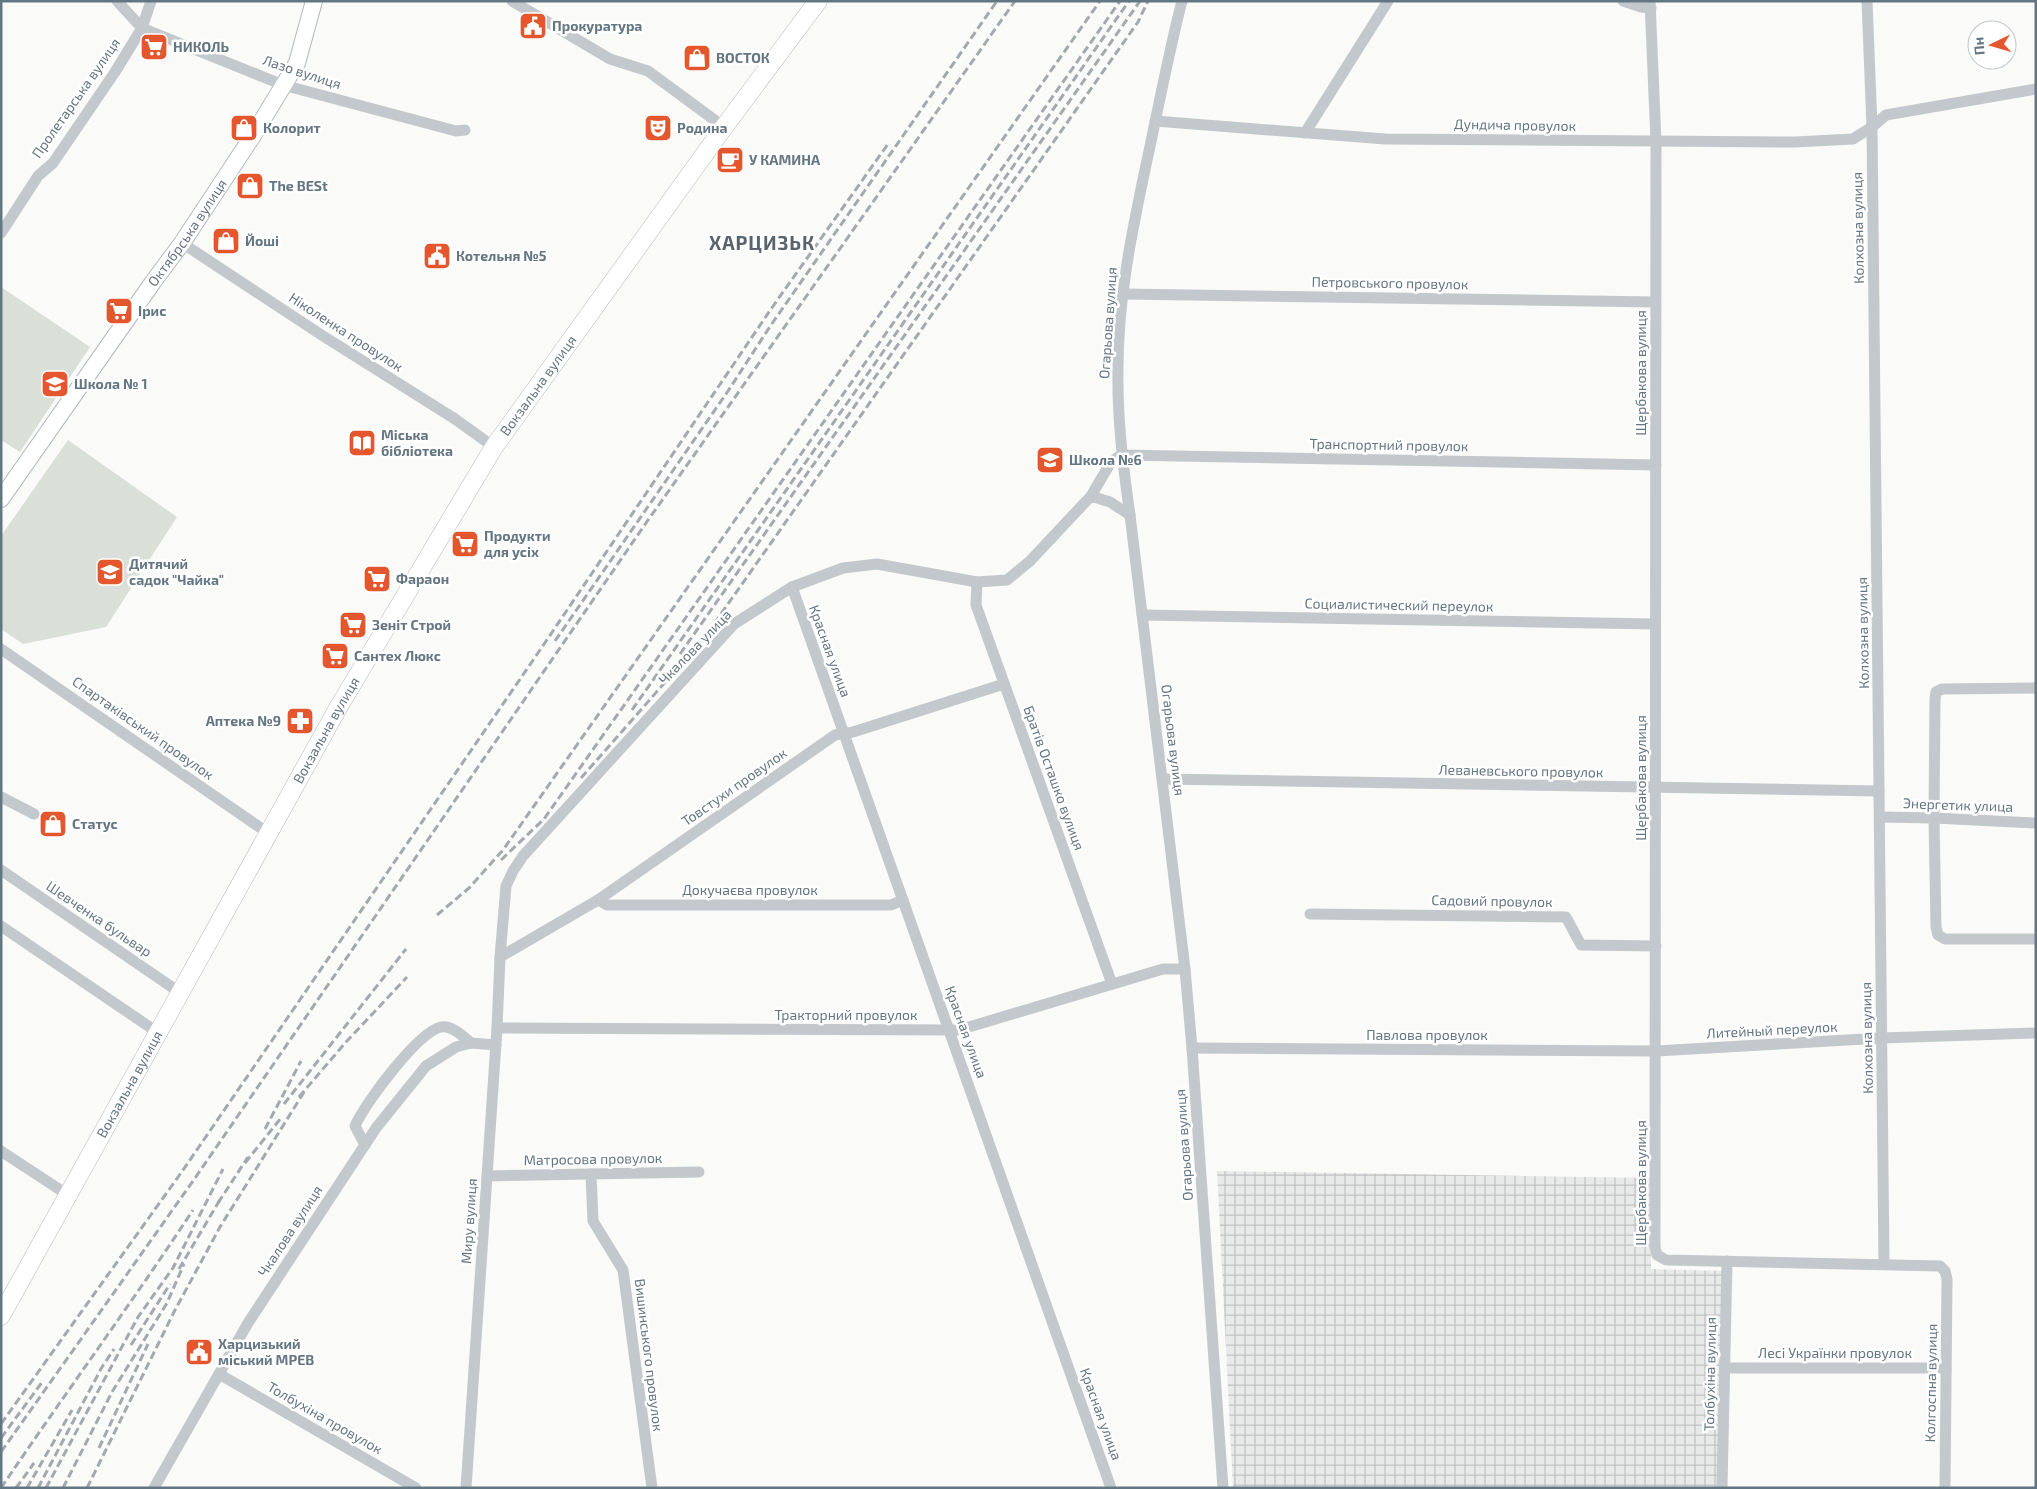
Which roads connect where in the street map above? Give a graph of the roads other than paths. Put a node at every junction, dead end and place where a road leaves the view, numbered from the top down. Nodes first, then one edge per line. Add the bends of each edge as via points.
1 (117, 1) edge
2 (151, 1) edge
3 (314, 1) edge
4 (512, 1) edge
5 (818, 1) edge
6 (1182, 1) edge
7 (1388, 1) edge
8 (1623, 1) edge
9 (1867, 1) edge
10 (1650, 4) edge
11 (142, 28) junction
12 (283, 85) junction
13 (2036, 89) edge
14 (1155, 120) junction
15 (724, 127) junction
16 (1872, 127) junction
17 (465, 130) dead end
18 (1306, 133) junction
19 (1656, 142) junction
20 (1, 233) edge
21 (182, 244) junction
22 (1123, 294) junction
23 (1655, 302) junction
24 (494, 447) junction
25 (1121, 455) junction
26 (1656, 465) junction
27 (1091, 496) junction
28 (1, 499) edge
29 (1130, 515) junction
30 (977, 582) junction
31 (792, 587) junction
32 (1142, 615) junction
33 (1655, 624) junction
34 (1, 649) edge
35 (1004, 684) junction
36 (2036, 688) edge
37 (844, 733) junction
38 (1163, 779) junction
39 (1656, 789) junction
40 (1879, 791) junction
41 (1, 797) edge
42 (34, 814) dead end
43 (1880, 817) junction
44 (1934, 818) junction
45 (2036, 823) edge
46 (268, 833) junction
47 (1, 870) edge
48 (598, 900) junction
49 (903, 900) junction
50 (1310, 914) dead end
51 (1, 926) edge
52 (2036, 939) edge
53 (1656, 946) junction
54 (500, 957) junction
55 (1185, 968) junction
56 (1112, 984) junction
57 (179, 992) junction
58 (497, 1028) junction
59 (949, 1030) junction
60 (157, 1032) junction
61 (2036, 1033) edge
62 (1882, 1038) junction
63 (471, 1043) junction
64 (496, 1045) junction
65 (1192, 1048) junction
66 (1658, 1051) junction
67 (365, 1145) junction
68 (1, 1151) edge
69 (699, 1172) dead end
70 (591, 1174) junction
71 (487, 1176) junction
72 (68, 1195) junction
73 (1727, 1261) junction
74 (1884, 1264) junction
75 (1947, 1279) joint
76 (1, 1316) edge
77 (1725, 1368) junction
78 (1946, 1368) junction
79 (219, 1374) junction
80 (154, 1488) edge
81 (416, 1488) edge
82 (466, 1488) edge
83 (652, 1488) edge
84 (1111, 1488) edge
85 (1223, 1488) edge
86 (1722, 1488) edge
87 (1945, 1488) edge

1 - 11 street, Лазо вулиця
2 - 11 street, Пролетарська вулиця
3 - 12 main road, Октябрська вулиця via 297,63
4 - 15 street via 610,59 648,71
5 - 15 main road, Вокзальна вулиця
6 - 14 street, Огарьова вулиця
7 - 18 street
8 - 10 street via 1641,7
9 - 16 street, Колхозна вулиця
10 - 19 street, Щербакова вулиця
11 - 12 street, Лазо вулиця
11 - 20 street, Пролетарська вулиця via 54,163 38,176
12 - 17 street, Лазо вулиця via 456,131
12 - 21 main road, Октябрська вулиця
13 - 16 street, Дундича провулок via 1886,115
14 - 18 street, Дундича провулок
14 - 22 street, Огарьова вулиця
15 - 24 main road, Вокзальна вулиця
16 - 19 street, Дундича провулок via 1853,138 1795,142
16 - 40 street, Колхозна вулиця
18 - 19 street, Дундича провулок via 1385,139
19 - 23 street, Щербакова вулиця
21 - 24 street, Ніколенка провулок
21 - 28 main road, Октябрська вулиця
22 - 23 street, Петровського провулок
22 - 25 street, Огарьова вулиця via 1118,367
23 - 26 street, Щербакова вулиця
24 - 46 main road, Вокзальна вулиця via 338,708
25 - 26 street, Транспортний провулок
25 - 27 street, Чкалова улица via 1111,462
25 - 29 street, Огарьова вулиця
26 - 33 street, Щербакова вулиця
27 - 29 street via 1110,502
27 - 30 street, Чкалова улица via 1030,562 1007,580
29 - 32 street, Огарьова вулиця
30 - 31 street, Чкалова улица via 877,564 843,568
30 - 35 street, Братів Осташко вулиця via 976,605
31 - 37 street, Красная улица
31 - 54 street, Чкалова улица via 734,624 523,856 506,886
32 - 33 street, Социалистический переулок
32 - 38 street, Огарьова вулиця
33 - 39 street, Щербакова вулиця
34 - 46 street, Спартаківський провулок
35 - 37 street, Товстухи провулок
35 - 56 street, Братів Осташко вулиця
36 - 44 street via 1942,689 1936,692
37 - 48 street, Товстухи провулок via 835,735
37 - 49 street, Красная улица
38 - 39 street, Леваневського провулок
38 - 55 street, Огарьова вулиця
39 - 40 street, Леваневського провулок
39 - 53 street, Щербакова вулиця
40 - 43 street, Колхозна вулиця
41 - 42 street
43 - 44 street, Энергетик улица
43 - 62 street, Колхозна вулиця
44 - 45 street, Энергетик улица
44 - 52 street via 1938,935 1945,939
46 - 57 main road, Вокзальна вулиця
47 - 57 street, Шевченка бульвар
48 - 49 street, Докучаєва провулок via 607,905 891,905
48 - 54 street, Товстухи провулок
49 - 59 street, Красная улица
50 - 53 street, Садовий провулок via 1566,917 1581,945
51 - 60 street
53 - 66 street, Щербакова вулиця
54 - 58 street, Миру вулиця
55 - 56 street, Тракторний провулок via 1163,969
55 - 65 street, Огарьова вулиця
56 - 59 street, Тракторний провулок via 959,1030
57 - 60 main road, Вокзальна вулиця
58 - 59 street, Тракторний провулок
58 - 64 street, Миру вулиця
59 - 84 street, Красная улица
60 - 72 main road, Вокзальна вулиця
61 - 62 street, Литейный переулок
62 - 66 street, Литейный переулок
62 - 74 street, Колхозна вулиця
63 - 64 street, Чкалова вулиця
63 - 67 street, Чкалова вулиця via 456,1047 426,1066
63 - 67 street via 455,1031 440,1027 412,1049 361,1113 355,1126
64 - 71 street, Миру вулиця
65 - 66 street, Павлова провулок
65 - 85 street, Огарьова вулиця
66 - 73 street, Щербакова вулиця via 1657,1254 1666,1260
67 - 79 street, Чкалова вулиця via 248,1323
68 - 72 street
69 - 70 street, Матросова провулок
70 - 71 street, Матросова провулок
70 - 83 street, Вишинського провулок via 593,1221 623,1270
71 - 82 street, Миру вулиця
72 - 76 main road, Вокзальна вулиця
73 - 74 street, Щербакова вулиця
73 - 77 street, Толбухіна вулиця
74 - 75 street, Щербакова вулиця via 1940,1266
75 - 78 street, Колгоспна вулиця
77 - 78 street, Лесі Українки провулок
77 - 86 street, Толбухіна вулиця
78 - 87 street, Колгоспна вулиця
79 - 80 street, Чкалова вулиця
79 - 81 street, Толбухіна провулок

